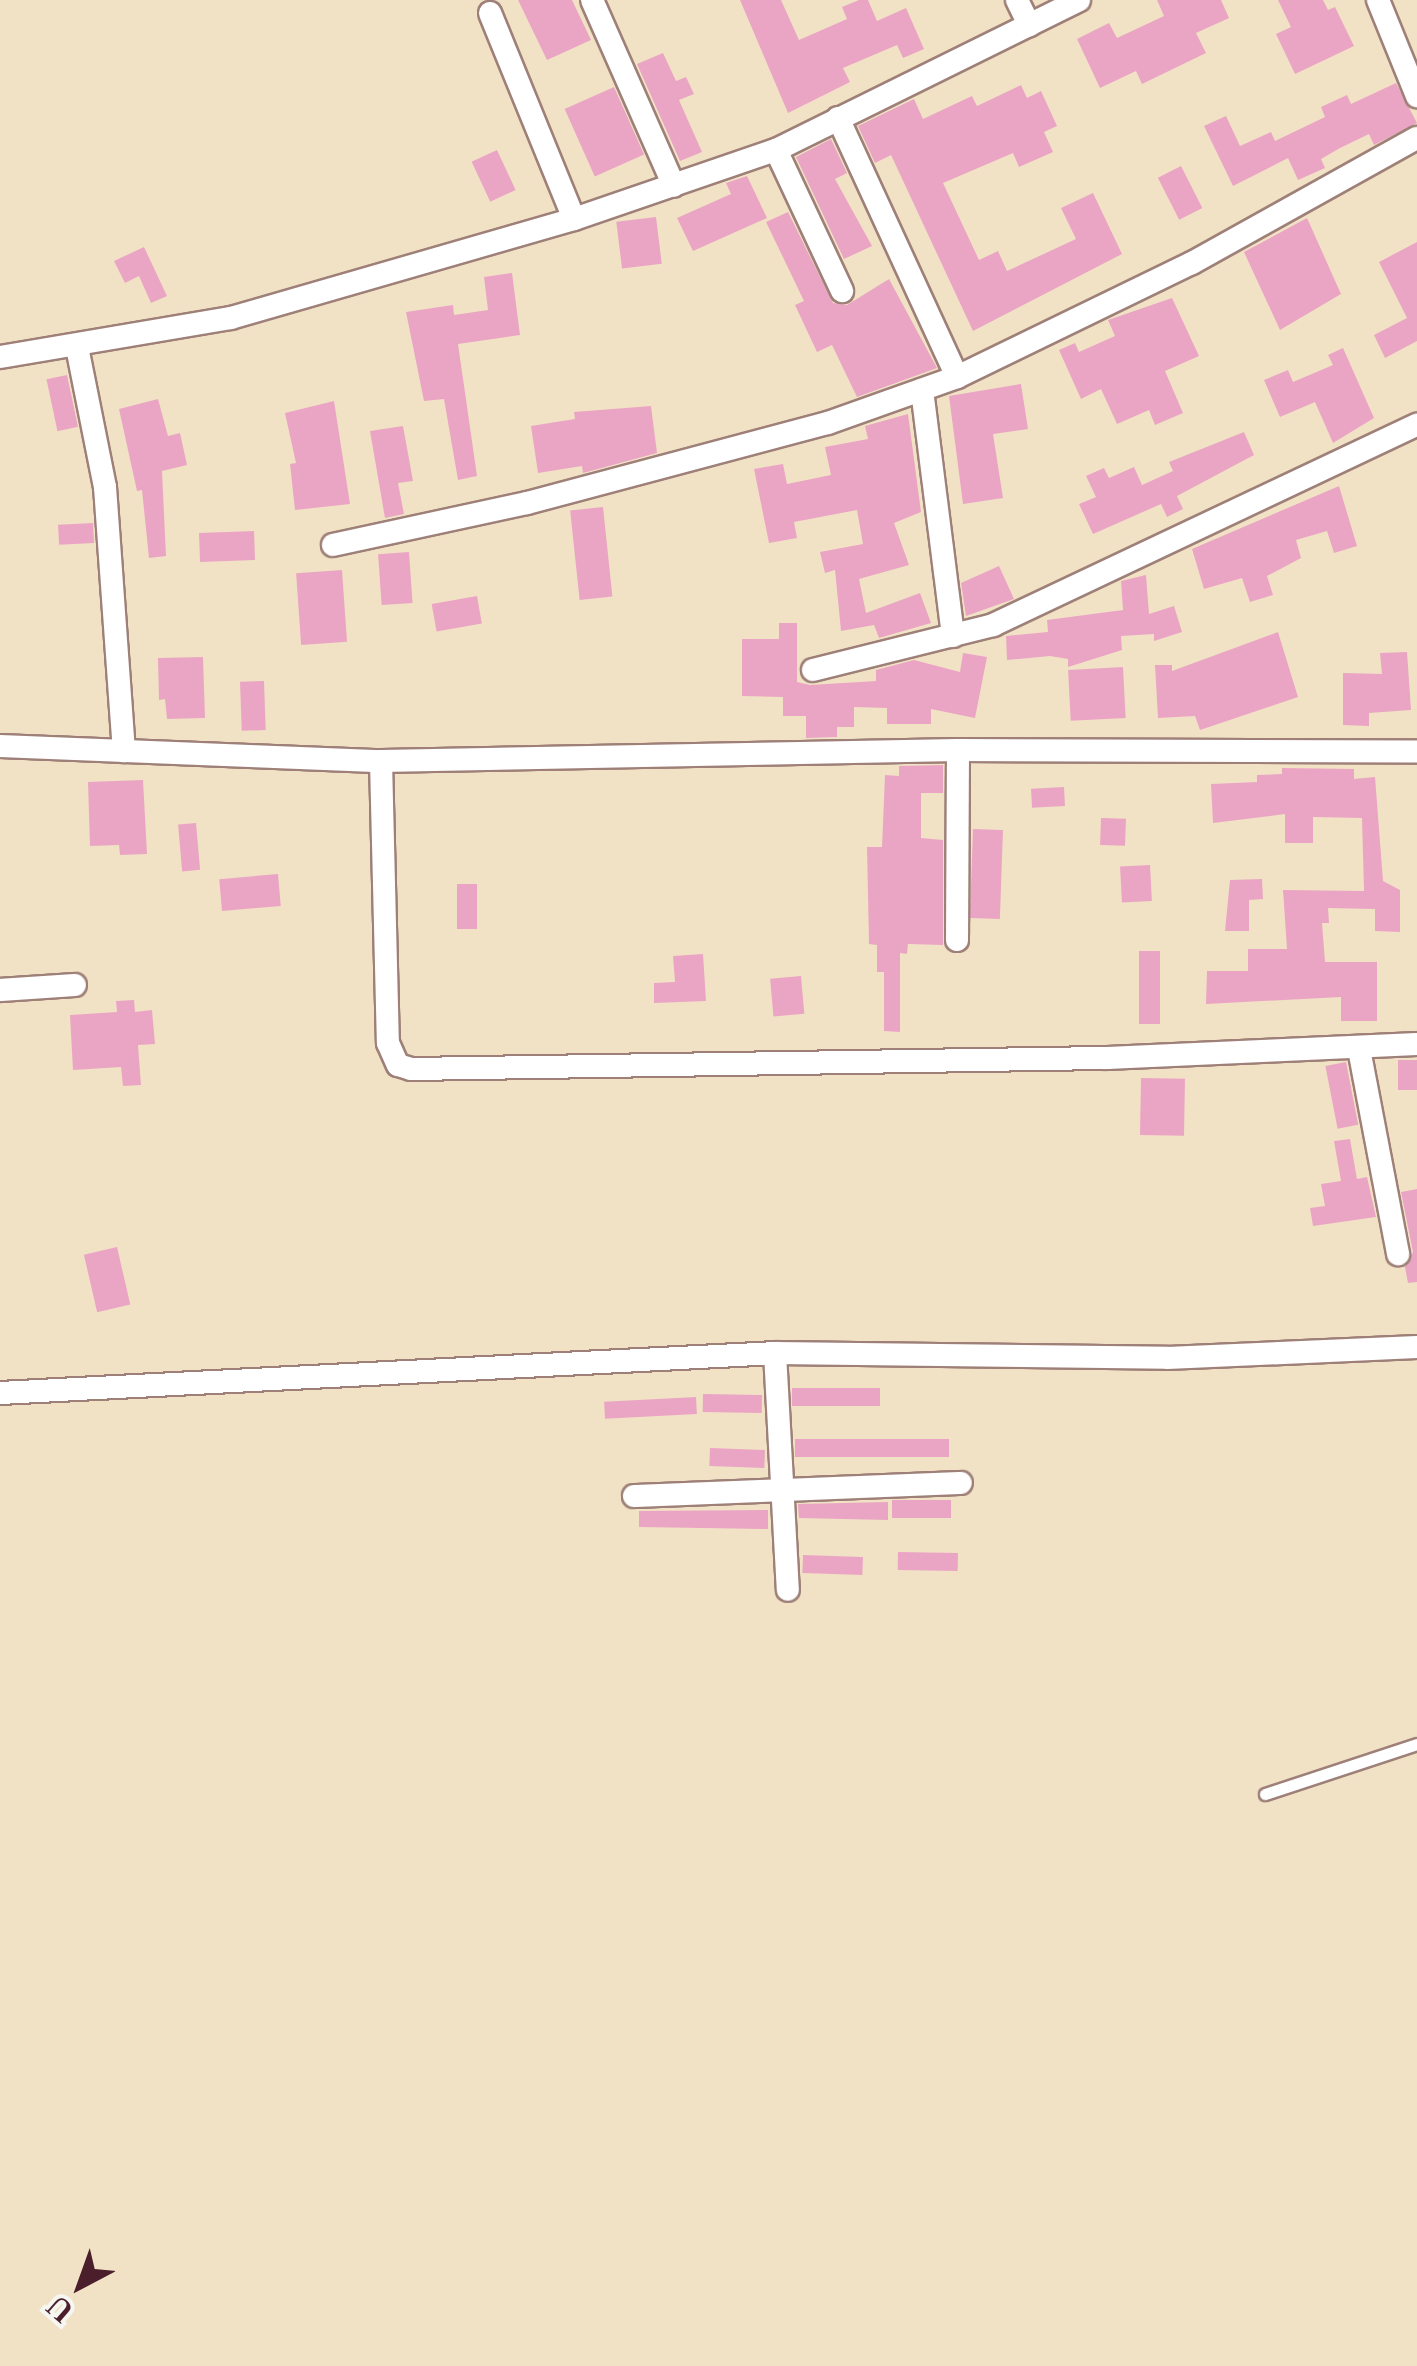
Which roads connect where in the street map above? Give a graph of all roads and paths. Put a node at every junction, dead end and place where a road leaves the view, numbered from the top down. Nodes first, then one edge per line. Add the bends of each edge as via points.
1 (592, 0) edge
2 (1018, 0) edge
3 (1078, 0) edge
4 (1378, 0) edge
5 (490, 12) dead end
6 (1028, 25) junction
7 (1417, 96) edge
8 (838, 118) junction
9 (1417, 138) edge
10 (776, 150) junction
11 (674, 186) junction
12 (574, 219) junction
13 (842, 291) dead end
14 (76, 347) junction
15 (0, 357) edge
16 (957, 378) junction
17 (922, 390) junction
18 (1417, 425) edge
19 (333, 545) dead end
20 (954, 636) junction
21 (813, 670) dead end
22 (0, 746) edge
23 (124, 750) junction
24 (958, 750) junction
25 (1417, 752) edge
26 (380, 761) junction
27 (958, 940) dead end
28 (75, 985) dead end
29 (0, 990) edge
30 (1417, 1044) edge
31 (1359, 1049) junction
32 (1398, 1254) dead end
33 (1417, 1347) edge
34 (776, 1353) junction
35 (0, 1393) edge
36 (962, 1484) dead end
37 (781, 1486) junction
38 (634, 1496) dead end
39 (788, 1590) dead end
40 (1417, 1744) edge
41 (1265, 1794) dead end

1 - 11 street
2 - 6 street
3 - 6 street
4 - 7 street
5 - 12 street
6 - 8 street
8 - 10 street
8 - 16 street
9 - 16 street via 1192,263
10 - 11 street
10 - 13 street
11 - 12 street
12 - 14 street via 231,318
14 - 15 street
14 - 23 street via 105,487
16 - 17 street
17 - 19 street via 828,424
17 - 20 street
18 - 20 street via 993,626
20 - 21 street
22 - 23 street
23 - 26 street
24 - 25 street
24 - 26 street
24 - 27 street
26 - 31 street via 388,1043 398,1065 411,1069
28 - 29 street
30 - 31 street
31 - 32 street
33 - 34 street via 1167,1358
34 - 35 street
34 - 37 street
36 - 37 street
37 - 38 street
37 - 39 street
40 - 41 lane

